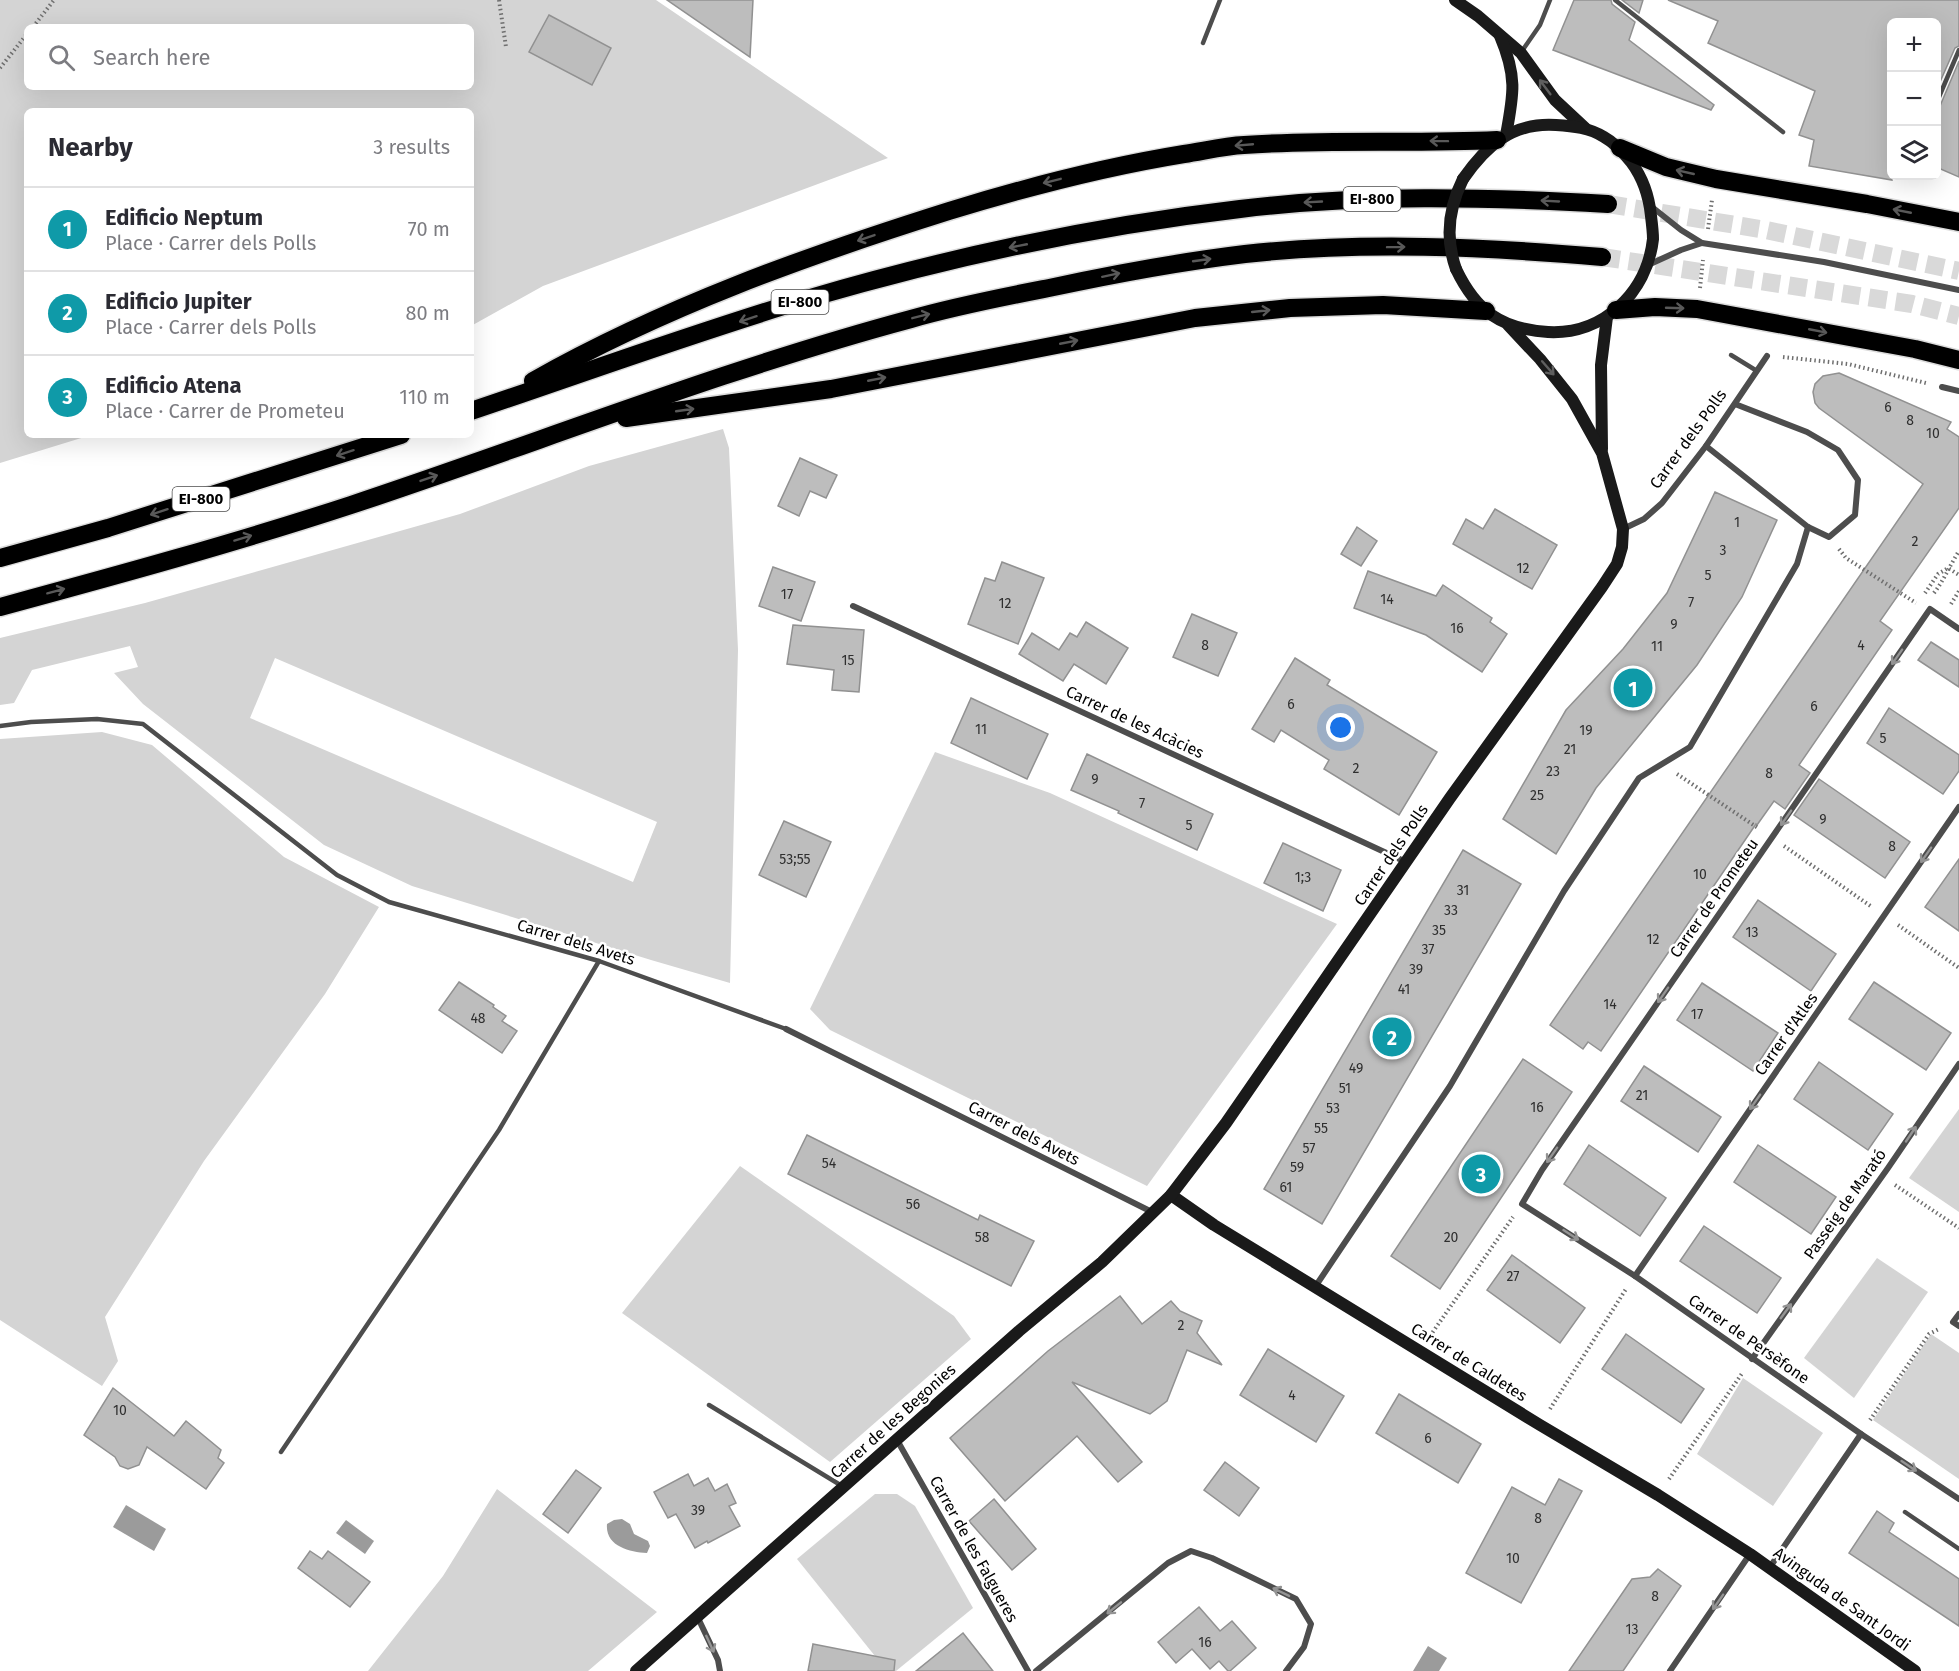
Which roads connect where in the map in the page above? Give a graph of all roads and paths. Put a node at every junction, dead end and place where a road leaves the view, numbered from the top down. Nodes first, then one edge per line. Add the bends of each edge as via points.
1 (54, 0) edge
2 (498, 0) edge
3 (1220, 0) edge
4 (1455, 0) edge
5 (1550, 0) edge
6 (1615, 0) edge
7 (35, 24) edge
8 (1498, 33) junction
9 (24, 38) edge
10 (1203, 43) dead end
11 (506, 47) dead end
12 (1959, 50) edge
13 (1521, 53) junction
14 (0, 68) edge
15 (1941, 92) edge
16 (1586, 129) junction
17 (1783, 132) dead end
18 (1502, 137) junction
19 (1620, 148) junction
20 (1608, 204) tunnel mouth
21 (1650, 206) junction
22 (1959, 222) edge
23 (1702, 243) junction
24 (1602, 257) tunnel mouth
25 (1648, 265) junction
26 (1959, 290) edge
27 (1486, 311) junction
28 (1612, 313) junction
29 (1508, 326) junction
30 (1731, 356) dead end
31 (1767, 356) joint
32 (1959, 360) edge
33 (1757, 371) junction
34 (1942, 387) joint
35 (1959, 391) edge
36 (493, 404) junction
37 (1735, 404) junction
38 (474, 410) edge
39 (585, 424) junction
40 (392, 438) edge
41 (1706, 446) junction
42 (1602, 453) junction
43 (1808, 527) junction
44 (1623, 529) junction
45 (1829, 537) junction
46 (1959, 551) edge
47 (0, 558) edge
48 (1948, 568) junction
49 (1959, 575) edge
50 (1940, 586) dead end
51 (1959, 591) edge
52 (1955, 597) dead end
53 (1917, 604) junction
54 (853, 606) dead end
55 (0, 607) edge
56 (1930, 609) junction
57 (1959, 628) edge
58 (0, 726) edge
59 (1662, 764) junction
60 (1959, 807) edge
61 (1772, 837) junction
62 (1407, 863) junction
63 (1884, 915) junction
64 (599, 962) junction
65 (1959, 968) edge
66 (786, 1029) joint
67 (1959, 1064) edge
68 (1882, 1176) junction
69 (1172, 1195) junction
70 (1522, 1204) junction
71 (1154, 1213) junction
72 (1959, 1228) edge
73 (1635, 1276) junction
74 (1315, 1287) junction
75 (1959, 1314) edge
76 (1956, 1324) edge
77 (1419, 1350) junction
78 (1752, 1359) junction
79 (709, 1405) dead end
80 (1540, 1425) junction
81 (1861, 1434) junction
82 (897, 1440) junction
83 (281, 1452) dead end
84 (844, 1487) junction
85 (1658, 1495) junction
86 (1959, 1499) edge
87 (1905, 1512) dead end
88 (1959, 1549) edge
89 (1750, 1554) junction
90 (1770, 1567) junction
91 (698, 1618) junction
92 (636, 1671) edge
93 (720, 1671) edge
94 (1028, 1671) edge
95 (1036, 1671) edge
96 (1286, 1671) edge
97 (1670, 1671) edge
98 (1915, 1671) edge

1 - 7 path
2 - 11 path
3 - 10 lane
4 - 8 street
5 - 13 lane via 1540,25
6 - 17 lane
8 - 13 street
8 - 18 street via 1510,60 1513,94
9 - 14 path
12 - 15 lane
16 -> 13 street via 1555,100
16 - 18 street via 1551,124
16 - 19 street
18 - 27 street, bridge via 1480,155 1462,179 1448,222 1456,269 1463,285
18 -> 36 highway via 1243,145 1126,163 1023,188 831,250 672,311 577,356
19 - 21 street via 1645,186
22 -> 19 highway via 1716,179 1666,167
20 -> 36 highway, EI-800 via 1505,198 1398,198 1262,207 1137,223 993,252 809,299
21 - 23 street
21 - 25 street via 1653,237
23 - 25 street
23 - 26 street via 1824,262
39 -> 24 highway via 818,345 915,317 1144,268 1321,249 1503,249
25 - 28 street via 1638,286
27 - 29 street
39 -> 27 highway via 831,389 1195,318 1290,308 1383,305
28 - 29 street via 1569,331
28 -> 32 highway via 1655,307 1697,309
28 - 42 street, Carrer dels Polls via 1601,365
29 -> 42 street, Carrer dels Polls via 1572,399
30 - 33 lane
31 - 33 street, Carrer dels Polls
31 - 34 path via 1848,364
33 - 37 street, Carrer dels Polls
34 - 35 street
36 - 38 highway, EI-800
37 - 41 street, Carrer dels Polls
37 - 45 street via 1807,432 1838,450 1858,480 1855,515
55 -> 39 highway via 187,556
40 -> 47 highway, EI-800
41 - 43 street
41 - 44 street, Carrer dels Polls via 1662,503 1644,519
42 - 44 street, Carrer dels Polls
43 - 45 street
43 - 59 street via 1797,564 1690,747
44 - 62 street, Carrer dels Polls via 1617,564
45 - 53 path via 1846,558
46 - 48 path
48 - 49 path
48 - 50 path
48 - 53 path via 1938,574
51 - 52 path
53 - 56 path
54 - 62 street, Carrer de les Acàcies
56 - 57 street
56 -> 61 street, Carrer de Prometeu
58 - 64 lane, Carrer dels Avets via 97,719 143,723 337,874 389,902
59 - 61 path
59 - 74 street via 1639,778 1626,796 1564,891 1450,1086
60 -> 63 street, Carrer d'Atles
61 - 63 path
61 -> 70 street, Carrer de Prometeu via 1548,1160
62 - 69 street, Carrer dels Polls via 1227,1123
63 - 65 path
63 -> 73 street, Carrer d'Atles
64 - 66 lane, Carrer dels Avets
64 - 83 lane via 499,1130
66 - 71 street, Carrer dels Avets
68 -> 67 street, Passeig de Marató
68 - 72 path
78 -> 68 street, Passeig de Marató
69 - 71 street, Carrer de les Begonies
69 - 74 street, Carrer de Caldetes
70 -> 73 street, Carrer de Persèfone
70 - 77 path
71 - 82 street, Carrer de les Begonies
73 - 78 street, Carrer de Persèfone
73 - 80 path
74 - 77 street, Carrer de Caldetes
75 - 76 street
76 - 81 path via 1929,1334
77 - 80 street, Carrer de Caldetes
78 - 81 street, Carrer de Persèfone
78 - 85 path
79 - 84 lane
80 - 85 street, Carrer de Caldetes
81 -> 86 street, Carrer de Persèfone
81 - 90 street
82 - 84 street, Carrer de les Begonies
82 - 94 street, Carrer de les Falgueres
84 - 91 street, Carrer de les Begonies
85 - 89 street, Carrer de Caldetes
87 - 88 lane
89 - 90 street, Avinguda de Sant Jordi
89 -> 97 street
90 - 98 street, Avinguda de Sant Jordi
91 - 92 street, Carrer de les Begonies
91 -> 93 street
96 -> 95 street via 1304,1647 1311,1624 1296,1599 1191,1551 1168,1563

